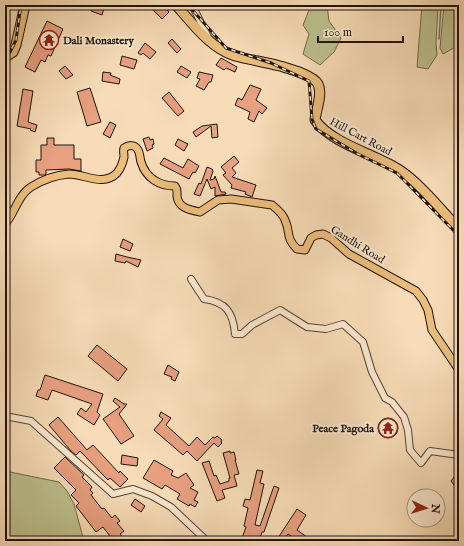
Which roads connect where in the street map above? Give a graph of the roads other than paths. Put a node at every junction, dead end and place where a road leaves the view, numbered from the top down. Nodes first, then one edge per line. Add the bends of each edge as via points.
1 (25, 5) edge
2 (176, 5) edge
3 (192, 5) edge
4 (211, 42) junction
5 (5, 57) edge
6 (5, 224) edge
7 (459, 229) edge
8 (191, 280) dead end
9 (459, 370) edge
10 (5, 416) edge
11 (459, 454) edge
12 (207, 541) edge

1 - 5 highway via 16,45 13,52
2 - 4 highway, Hill Cart Road
3 - 4 street
4 - 7 highway, Hill Cart Road via 236,56 271,63 311,78 318,84 320,94 315,120 320,127 336,138 399,169
6 - 9 main road, Gandhi Road via 11,218 21,197 31,187 56,176 70,174 101,180 109,179 117,173 122,164 124,148 128,145 133,146 138,150 146,173 156,182 178,189 179,202 183,207 200,212 218,200 231,199 272,204 285,219 288,235 297,250 305,250 311,238 322,234 331,238 349,254 416,291 424,300 432,330
8 - 11 street via 204,299 221,303 229,312 235,334 242,334 252,325 280,310 307,327 326,329 342,324 363,342 372,372 385,398 392,402 404,417 410,450 421,463 430,451
10 - 12 street via 30,421 113,494 133,489 152,496 177,512

